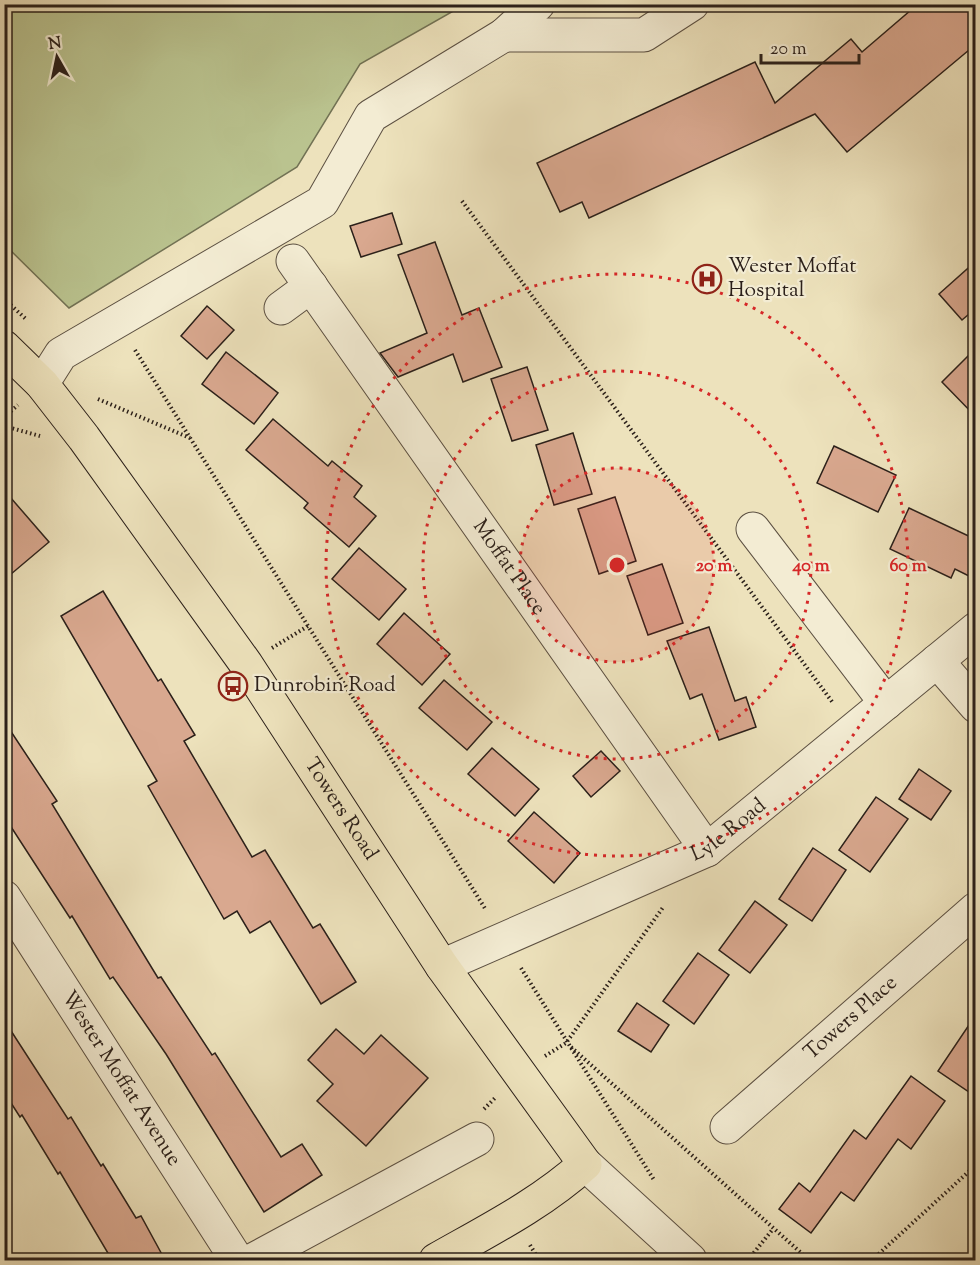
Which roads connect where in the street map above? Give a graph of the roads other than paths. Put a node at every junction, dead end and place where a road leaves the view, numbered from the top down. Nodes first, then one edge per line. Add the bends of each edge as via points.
1 (538, 4) edge
2 (692, 4) edge
3 (504, 35) junction
4 (281, 308) dead end
5 (4, 347) edge
6 (42, 384) junction
7 (753, 530) dead end
8 (975, 629) edge
9 (937, 661) junction
10 (886, 703) junction
11 (975, 706) edge
12 (707, 850) junction
13 (4, 897) edge
14 (975, 909) edge
15 (442, 966) junction
16 (727, 1127) dead end
17 (477, 1139) dead end
18 (585, 1164) junction
19 (237, 1260) edge
20 (253, 1260) edge
21 (436, 1260) edge
22 (690, 1260) edge

1 - 3 street
2 - 3 street via 644,35
3 - 6 street via 371,116 322,202 62,354
4 - 12 street, Moffat Place via 302,274
5 - 6 main road, Towers Road
6 - 15 main road, Towers Road via 246,664
7 - 10 street
8 - 9 street, Lyle Road
9 - 10 street, Lyle Road
9 - 11 street
10 - 12 street, Lyle Road
12 - 15 street, Lyle Road
13 - 19 street, Wester Moffat Avenue
14 - 16 street, Towers Place
15 - 18 main road, Towers Road
17 - 20 street
18 - 21 main road via 513,1216
18 - 22 street, Towers Road

